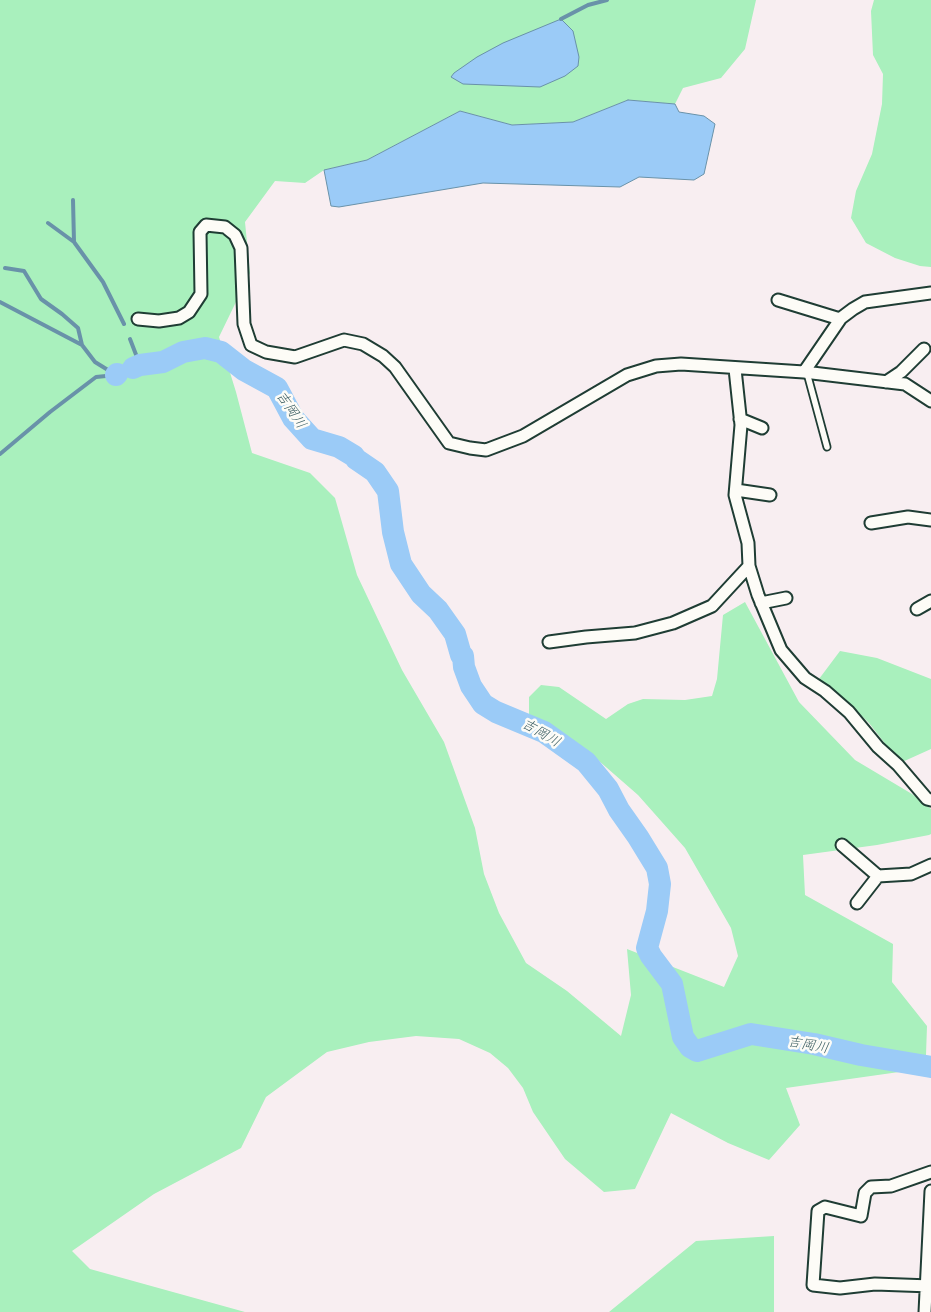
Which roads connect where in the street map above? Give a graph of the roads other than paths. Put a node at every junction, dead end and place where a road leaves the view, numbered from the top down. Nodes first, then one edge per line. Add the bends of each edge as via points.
1 (931, 293) edge
2 (778, 300) dead end
3 (138, 319) dead end
4 (840, 319) junction
5 (924, 349) dead end
6 (735, 368) junction
7 (806, 372) junction
8 (886, 382) junction
9 (931, 401) edge
10 (740, 420) junction
11 (762, 428) dead end
12 (826, 447) dead end
13 (736, 490) junction
14 (770, 496) dead end
15 (931, 520) edge
16 (871, 523) dead end
17 (749, 566) junction
18 (786, 598) dead end
19 (931, 601) edge
20 (761, 603) junction
21 (917, 609) dead end
22 (549, 642) dead end
23 (931, 800) edge
24 (842, 845) dead end
25 (931, 865) edge
26 (878, 876) junction
27 (857, 903) dead end
28 (931, 1172) edge
29 (931, 1191) edge
30 (929, 1286) edge
31 (925, 1312) edge

1 - 4 street via 865,302
2 - 4 street
3 - 6 street via 159,321 180,318 189,312 201,294 200,232 206,226 225,227 235,235 241,248 244,324 251,345 266,352 295,357 344,340 363,344 395,367 449,443 486,450 523,436 627,375 656,366 681,364
4 - 7 street
5 - 8 street
6 - 7 street
6 - 10 street
7 - 8 street
7 - 12 lane
8 - 9 street via 905,384
10 - 11 street
10 - 13 street
13 - 14 street
13 - 17 street via 748,543
15 - 16 street via 908,517
17 - 20 street
17 - 22 street via 712,606 673,623 636,633
18 - 20 street
19 - 21 street
20 - 23 street via 782,650 805,678 849,712 878,747
24 - 26 street
25 - 26 street via 911,874
26 - 27 street
28 - 30 street via 891,1186 871,1187 865,1193 861,1216 826,1207 818,1211 813,1284 840,1288 875,1284
29 - 30 street
30 - 31 street

